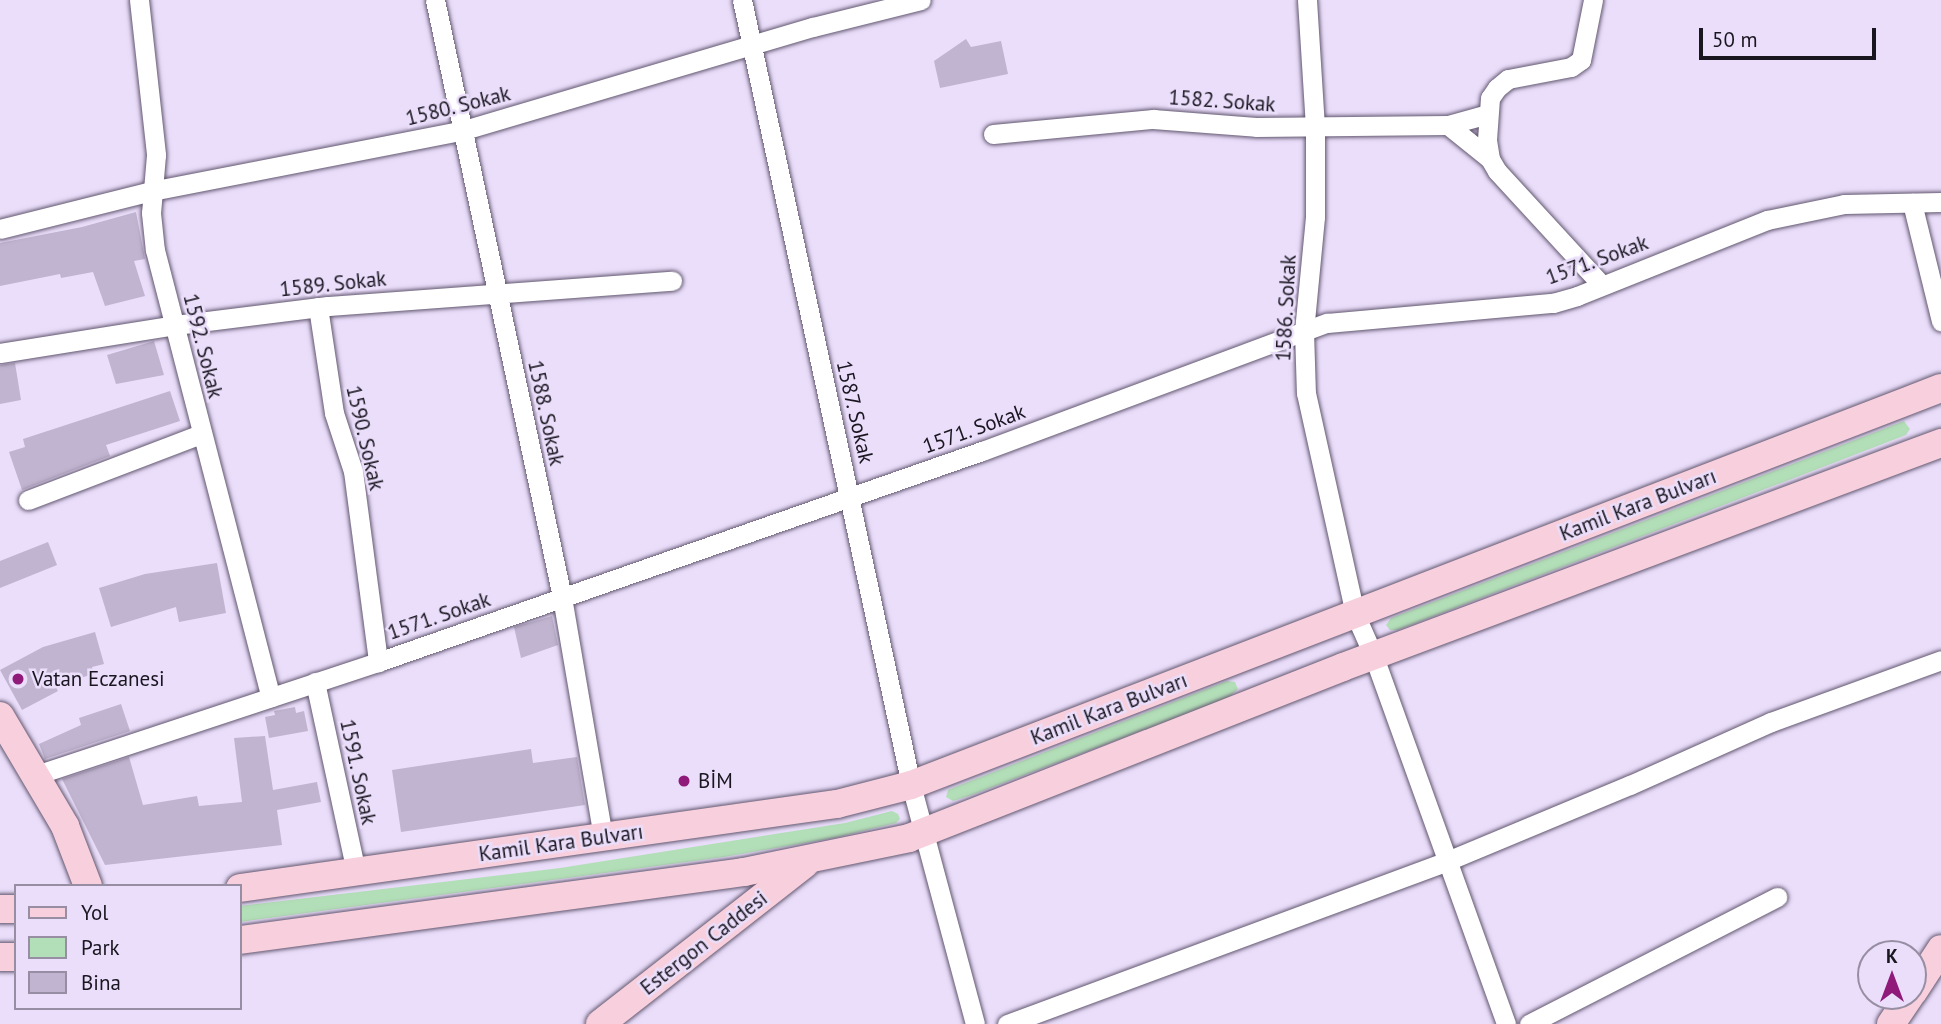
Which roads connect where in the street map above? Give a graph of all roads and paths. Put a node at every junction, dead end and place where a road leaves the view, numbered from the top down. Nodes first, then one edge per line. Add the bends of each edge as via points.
1 (139, 0) edge
2 (435, 0) edge
3 (742, 0) edge
4 (921, 0) edge
5 (1307, 0) edge
6 (1593, 0) edge
7 (751, 47) junction
8 (1488, 114) junction
9 (1448, 125) junction
10 (1315, 128) junction
11 (461, 131) junction
12 (993, 134) dead end
13 (1490, 159) junction
14 (151, 191) junction
15 (1941, 202) edge
16 (1912, 203) junction
17 (0, 229) edge
18 (672, 281) dead end
19 (1602, 285) junction
20 (496, 292) junction
21 (318, 307) junction
22 (1941, 321) edge
23 (175, 325) junction
24 (1304, 331) junction
25 (0, 353) edge
26 (1939, 395) edge
27 (201, 434) junction
28 (1941, 443) edge
29 (850, 496) junction
30 (28, 500) dead end
31 (562, 597) junction
32 (1355, 614) junction
33 (1374, 657) junction
34 (1941, 660) edge
35 (378, 662) junction
36 (315, 682) junction
37 (271, 696) junction
38 (3, 726) edge
39 (36, 775) junction
40 (911, 785) junction
41 (923, 834) junction
42 (603, 837) junction
43 (808, 861) junction
44 (1447, 861) junction
45 (356, 871) junction
46 (87, 884) edge
47 (242, 888) edge
48 (1777, 897) dead end
49 (242, 940) edge
50 (1941, 949) edge
51 (1927, 971) edge
52 (600, 1024) edge
53 (975, 1024) edge
54 (1007, 1024) edge
55 (1506, 1024) edge
56 (1529, 1024) edge

1 - 14 street, 1592. Sokak via 156,155
2 - 11 street, 1588. Sokak
3 - 7 street, 1587. Sokak
4 - 7 street, 1580. Sokak
5 - 10 street, 1586. Sokak
6 - 8 street via 1581,60 1571,67 1508,79 1490,98
7 - 11 street, 1580. Sokak
7 - 29 street, 1587. Sokak
8 - 9 street, 1582. Sokak
8 - 13 street
9 - 10 street, 1582. Sokak
9 - 13 street
10 - 12 street, 1582. Sokak via 1153,119
10 - 24 street, 1586. Sokak via 1315,217
11 - 14 street, 1580. Sokak
11 - 20 street, 1588. Sokak
13 - 19 street
14 - 17 street, 1580. Sokak
14 - 23 street, 1592. Sokak via 155,250
15 - 16 street, 1571. Sokak
16 - 19 street, 1571. Sokak via 1844,204 1767,220
16 - 22 street
18 - 20 street, 1589. Sokak
19 - 24 street, 1571. Sokak via 1553,303 1348,319
20 - 21 street, 1589. Sokak
20 - 31 street, 1588. Sokak
21 - 23 street, 1589. Sokak
21 - 35 street, 1590. Sokak via 334,413 353,471
23 - 25 street, 1589. Sokak
23 - 27 street, 1592. Sokak
24 - 29 street, 1571. Sokak
24 - 32 street, 1586. Sokak via 1306,393
26 - 32 main road, Kamil Kara Bulvarı
27 - 30 street
27 - 37 street, 1592. Sokak
28 - 33 main road
29 - 31 street, 1571. Sokak
29 - 40 street, 1587. Sokak
31 - 35 street, 1571. Sokak
31 - 42 street, 1588. Sokak
32 - 33 street, 1586. Sokak
32 - 40 main road, Kamil Kara Bulvarı
33 - 41 main road
33 - 44 street, 1586. Sokak
34 - 44 street via 1771,722
35 - 36 street, 1571. Sokak
36 - 37 street, 1571. Sokak
36 - 45 street, 1591. Sokak
37 - 39 street, 1571. Sokak
38 - 39 main road
39 - 46 main road via 65,826
40 - 41 street, 1587. Sokak
40 - 42 main road, Kamil Kara Bulvarı via 837,804
41 - 43 main road
41 - 53 street, 1587. Sokak
42 - 45 main road, Kamil Kara Bulvarı
43 - 49 main road
43 - 52 main road, Estergon Caddesi
44 - 54 street
44 - 55 street, 1586. Sokak
45 - 47 main road, Kamil Kara Bulvarı
48 - 56 street
50 - 51 main road

